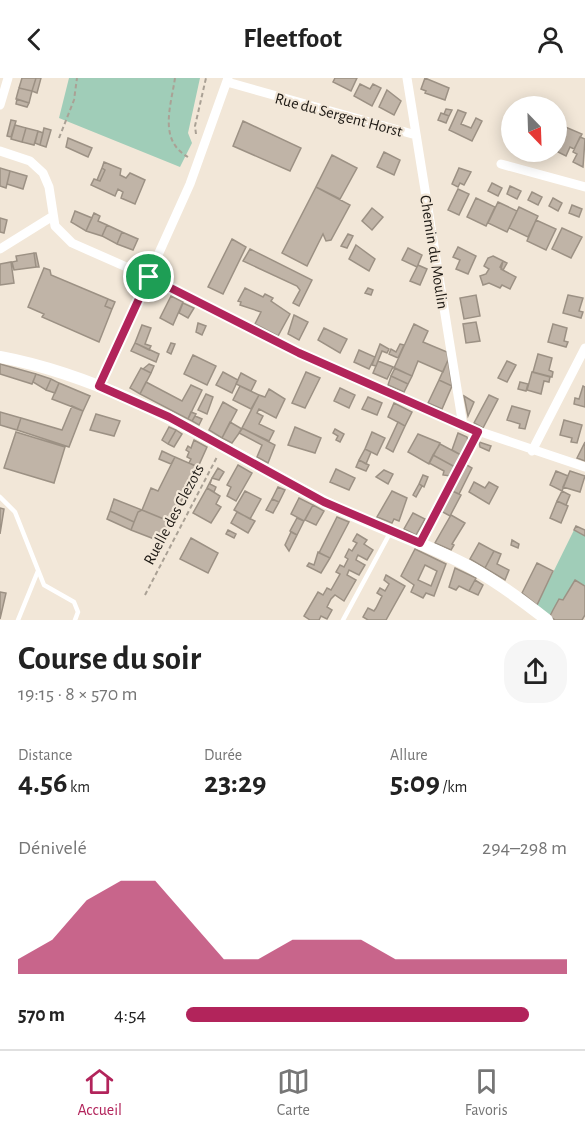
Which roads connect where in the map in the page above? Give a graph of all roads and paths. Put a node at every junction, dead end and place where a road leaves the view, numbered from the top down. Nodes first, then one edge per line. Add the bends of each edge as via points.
1 (8, 78) edge
2 (77, 78) edge
3 (175, 78) edge
4 (206, 78) edge
5 (407, 78) edge
6 (227, 80) edge
7 (0, 105) edge
8 (416, 135) junction
9 (59, 138) dead end
10 (198, 140) dead end
11 (0, 151) edge
12 (189, 158) dead end
13 (501, 164) dead end
14 (585, 187) edge
15 (53, 216) junction
16 (0, 249) edge
17 (149, 277) junction
18 (585, 348) edge
19 (0, 357) edge
20 (99, 386) junction
21 (463, 426) junction
22 (478, 432) junction
23 (223, 445) junction
24 (532, 451) junction
25 (585, 468) edge
26 (0, 497) edge
27 (392, 531) junction
28 (420, 543) junction
29 (38, 571) junction
30 (145, 595) dead end
31 (18, 620) edge
32 (75, 620) edge
33 (343, 620) edge
34 (547, 620) edge

1 - 7 street
2 - 9 path via 74,100
3 - 12 path via 168,126 179,152
4 - 10 path via 195,126
5 - 8 street, Chemin du Moulin
6 - 8 street, Rue du Sergent Horst
6 - 17 street via 190,184
8 - 21 street, Chemin du Moulin
11 - 15 street via 30,161 43,173
13 - 14 street
15 - 16 street
15 - 17 street via 55,226 72,243
17 - 20 street
17 - 21 street via 299,353
18 - 24 street
19 - 20 street
20 - 23 street
21 - 22 street
22 - 24 street
22 - 28 street
23 - 27 street via 324,502
23 - 30 path, Ruelle des Clezots
24 - 25 street
26 - 29 lane via 15,512
27 - 28 street
27 - 33 lane
28 - 34 street via 481,573
29 - 31 lane
29 - 32 lane via 44,585 75,602

